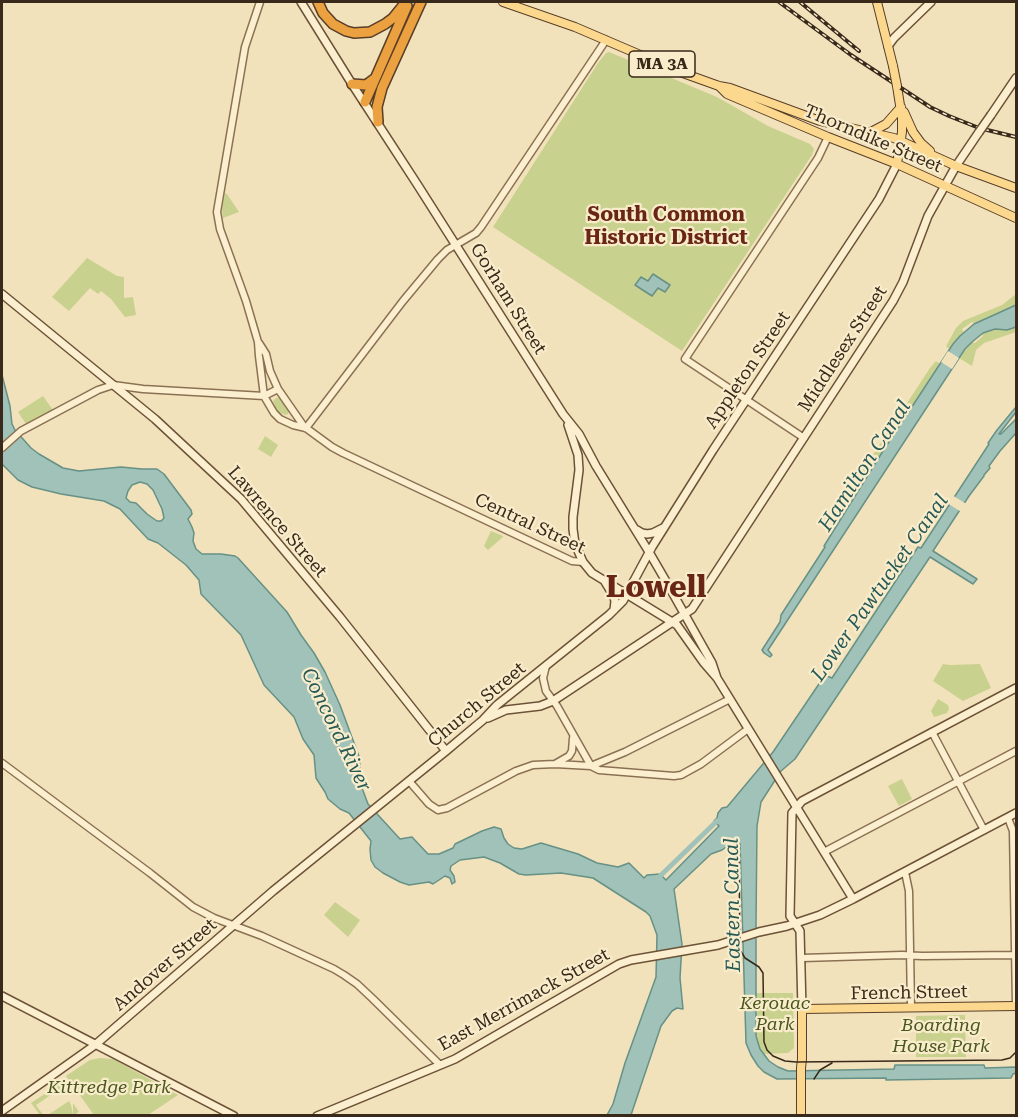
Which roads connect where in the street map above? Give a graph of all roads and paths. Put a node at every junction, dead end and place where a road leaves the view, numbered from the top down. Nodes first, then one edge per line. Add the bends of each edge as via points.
1 (260, 2) edge
2 (302, 2) edge
3 (318, 2) edge
4 (408, 2) edge
5 (421, 2) edge
6 (508, 2) edge
7 (877, 2) edge
8 (931, 2) edge
9 (606, 40) junction
10 (888, 46) junction
11 (376, 78) junction
12 (1017, 78) edge
13 (352, 84) junction
14 (719, 86) junction
15 (364, 102) junction
16 (901, 107) junction
17 (378, 123) junction
18 (871, 132) junction
19 (828, 137) junction
20 (901, 141) junction
21 (936, 156) junction
22 (897, 164) junction
23 (956, 166) junction
24 (945, 185) junction
25 (1017, 188) edge
26 (1017, 218) edge
27 (455, 244) junction
28 (2, 294) edge
29 (258, 342) junction
30 (113, 385) junction
31 (278, 389) junction
32 (264, 396) junction
33 (747, 400) junction
34 (291, 408) junction
35 (563, 414) junction
36 (279, 418) junction
37 (306, 428) junction
38 (804, 438) junction
39 (2, 448) edge
40 (596, 466) junction
41 (579, 470) junction
42 (665, 527) junction
43 (635, 528) junction
44 (649, 552) junction
45 (583, 562) junction
46 (603, 580) junction
47 (627, 594) junction
48 (614, 610) junction
49 (685, 615) junction
50 (674, 622) junction
51 (546, 666) junction
52 (717, 678) junction
53 (1017, 688) edge
54 (730, 699) junction
55 (553, 701) junction
56 (483, 720) junction
57 (748, 729) junction
58 (932, 732) junction
59 (574, 736) junction
60 (1017, 751) edge
61 (447, 752) junction
62 (2, 763) edge
63 (555, 764) junction
64 (591, 766) junction
65 (409, 781) junction
66 (957, 782) junction
67 (797, 807) junction
68 (1017, 813) edge
69 (1008, 818) junction
70 (984, 830) junction
71 (343, 834) joint
72 (824, 852) junction
73 (905, 872) junction
74 (853, 899) junction
75 (795, 923) junction
76 (232, 926) junction
77 (1015, 954) edge
78 (909, 955) junction
79 (802, 958) junction
80 (2, 996) edge
81 (1016, 1006) edge
82 (910, 1007) junction
83 (802, 1009) junction
84 (95, 1046) junction
85 (440, 1065) junction
86 (2, 1111) edge
87 (234, 1116) edge
88 (317, 1116) edge
89 (801, 1116) edge

1 - 29 street, Central Street via 245,47 216,212
2 - 13 main road, Gorham Street
3 - 4 highway via 333,24 354,33 378,28
4 - 11 highway
5 - 17 highway via 382,88
6 - 9 main road, Thorndike Street / MA 3A
7 - 10 main road
8 - 10 main road
9 - 14 main road, Thorndike Street / MA 3A
9 - 27 street via 481,227
10 - 16 main road, bridge
11 - 13 highway via 366,85
11 - 15 highway
12 - 23 main road, Middlesex Street, bridge
13 - 15 main road, Gorham Street
14 - 18 main road, Thorndike Street / MA 3A via 820,121
14 - 19 main road, Thorndike Street via 727,94
15 - 17 main road, Gorham Street
16 - 18 main road via 886,124
16 - 20 main road
16 - 21 main road via 913,132
17 - 27 main road, Gorham Street
18 - 20 main road, Thorndike Street
19 - 22 main road, Thorndike Street
19 - 33 street via 818,158 684,359
20 - 21 main road, Thorndike Street
20 - 22 main road
21 - 23 main road, Thorndike Street
22 - 24 main road, Thorndike Street
22 - 33 main road, Appleton Street via 879,199
23 - 24 main road, Middlesex Street
23 - 25 main road, Thorndike Street
24 - 26 main road, Thorndike Street
24 - 38 main road, Middlesex Street via 893,301
27 - 35 main road, Gorham Street
27 - 37 street via 408,295
28 - 30 main road, Lawrence Street
29 - 31 street, Central Street
29 - 32 street, Central Street
30 - 32 street
30 - 39 street via 24,429
30 - 61 main road, Lawrence Street via 241,499
31 - 32 street
31 - 34 street, Central Street
32 - 36 street, Central Street
33 - 38 street
33 - 42 main road, Appleton Street
34 - 36 street via 288,417
34 - 37 street, Central Street
35 - 40 main road, Gorham Street
35 - 41 main road via 576,446
36 - 37 street, Central Street
37 - 45 street, Central Street via 343,453 573,561
38 - 49 main road, Middlesex Street
40 - 41 main road via 584,464
40 - 43 main road, Gorham Street
41 - 45 main road via 573,529
42 - 43 main road via 647,534
42 - 44 main road, Appleton Street
43 - 44 main road, Gorham Street
44 - 47 main road, Appleton Street
44 - 49 main road, Gorham Street
45 - 46 main road, Central Street
46 - 47 main road, Central Street
46 - 48 main road via 613,595
47 - 48 main road, Church Street
47 - 50 main road, Central Street
48 - 51 main road, Church Street
49 - 50 main road, Middlesex Street
49 - 52 main road, Central Street
50 - 52 main road, Central Street
50 - 55 main road, Middlesex Street
51 - 55 street via 544,686
51 - 56 main road, Church Street
52 - 54 main road, Central Street
53 - 58 main road
54 - 57 main road, Central Street
54 - 64 street
55 - 56 main road, Middlesex Street via 504,711
55 - 59 street
56 - 61 main road, Church Street
57 - 64 street via 681,775 599,770
57 - 67 main road, Central Street
58 - 66 street
58 - 67 main road
59 - 63 street via 569,756
59 - 64 street
60 - 66 street
61 - 65 main road, Church Street
62 - 76 street via 184,900
63 - 64 street
63 - 65 street via 516,771 442,809 434,808
65 - 71 main road, Church Street
66 - 70 street
66 - 72 street
67 - 72 main road, Central Street
67 - 75 main road via 792,813 790,846 790,916
68 - 69 main road, East Merrimack Street
69 - 70 main road, East Merrimack Street
69 - 77 street via 1013,831
70 - 73 main road, East Merrimack Street
71 - 76 main road, Andover Street
72 - 74 main road, Central Street
73 - 74 main road, East Merrimack Street
73 - 78 street via 909,891
74 - 75 main road, East Merrimack Street
75 - 79 main road via 800,931
75 - 85 main road, East Merrimack Street via 718,945 619,964
76 - 84 main road, Andover Street
76 - 85 street via 344,975
77 - 78 street
77 - 81 street
78 - 79 street
78 - 82 street
79 - 83 main road
80 - 84 main road
81 - 82 main road, French Street
82 - 83 main road, French Street
83 - 89 main road
84 - 86 main road, Andover Street
84 - 87 main road
85 - 88 main road, East Merrimack Street

